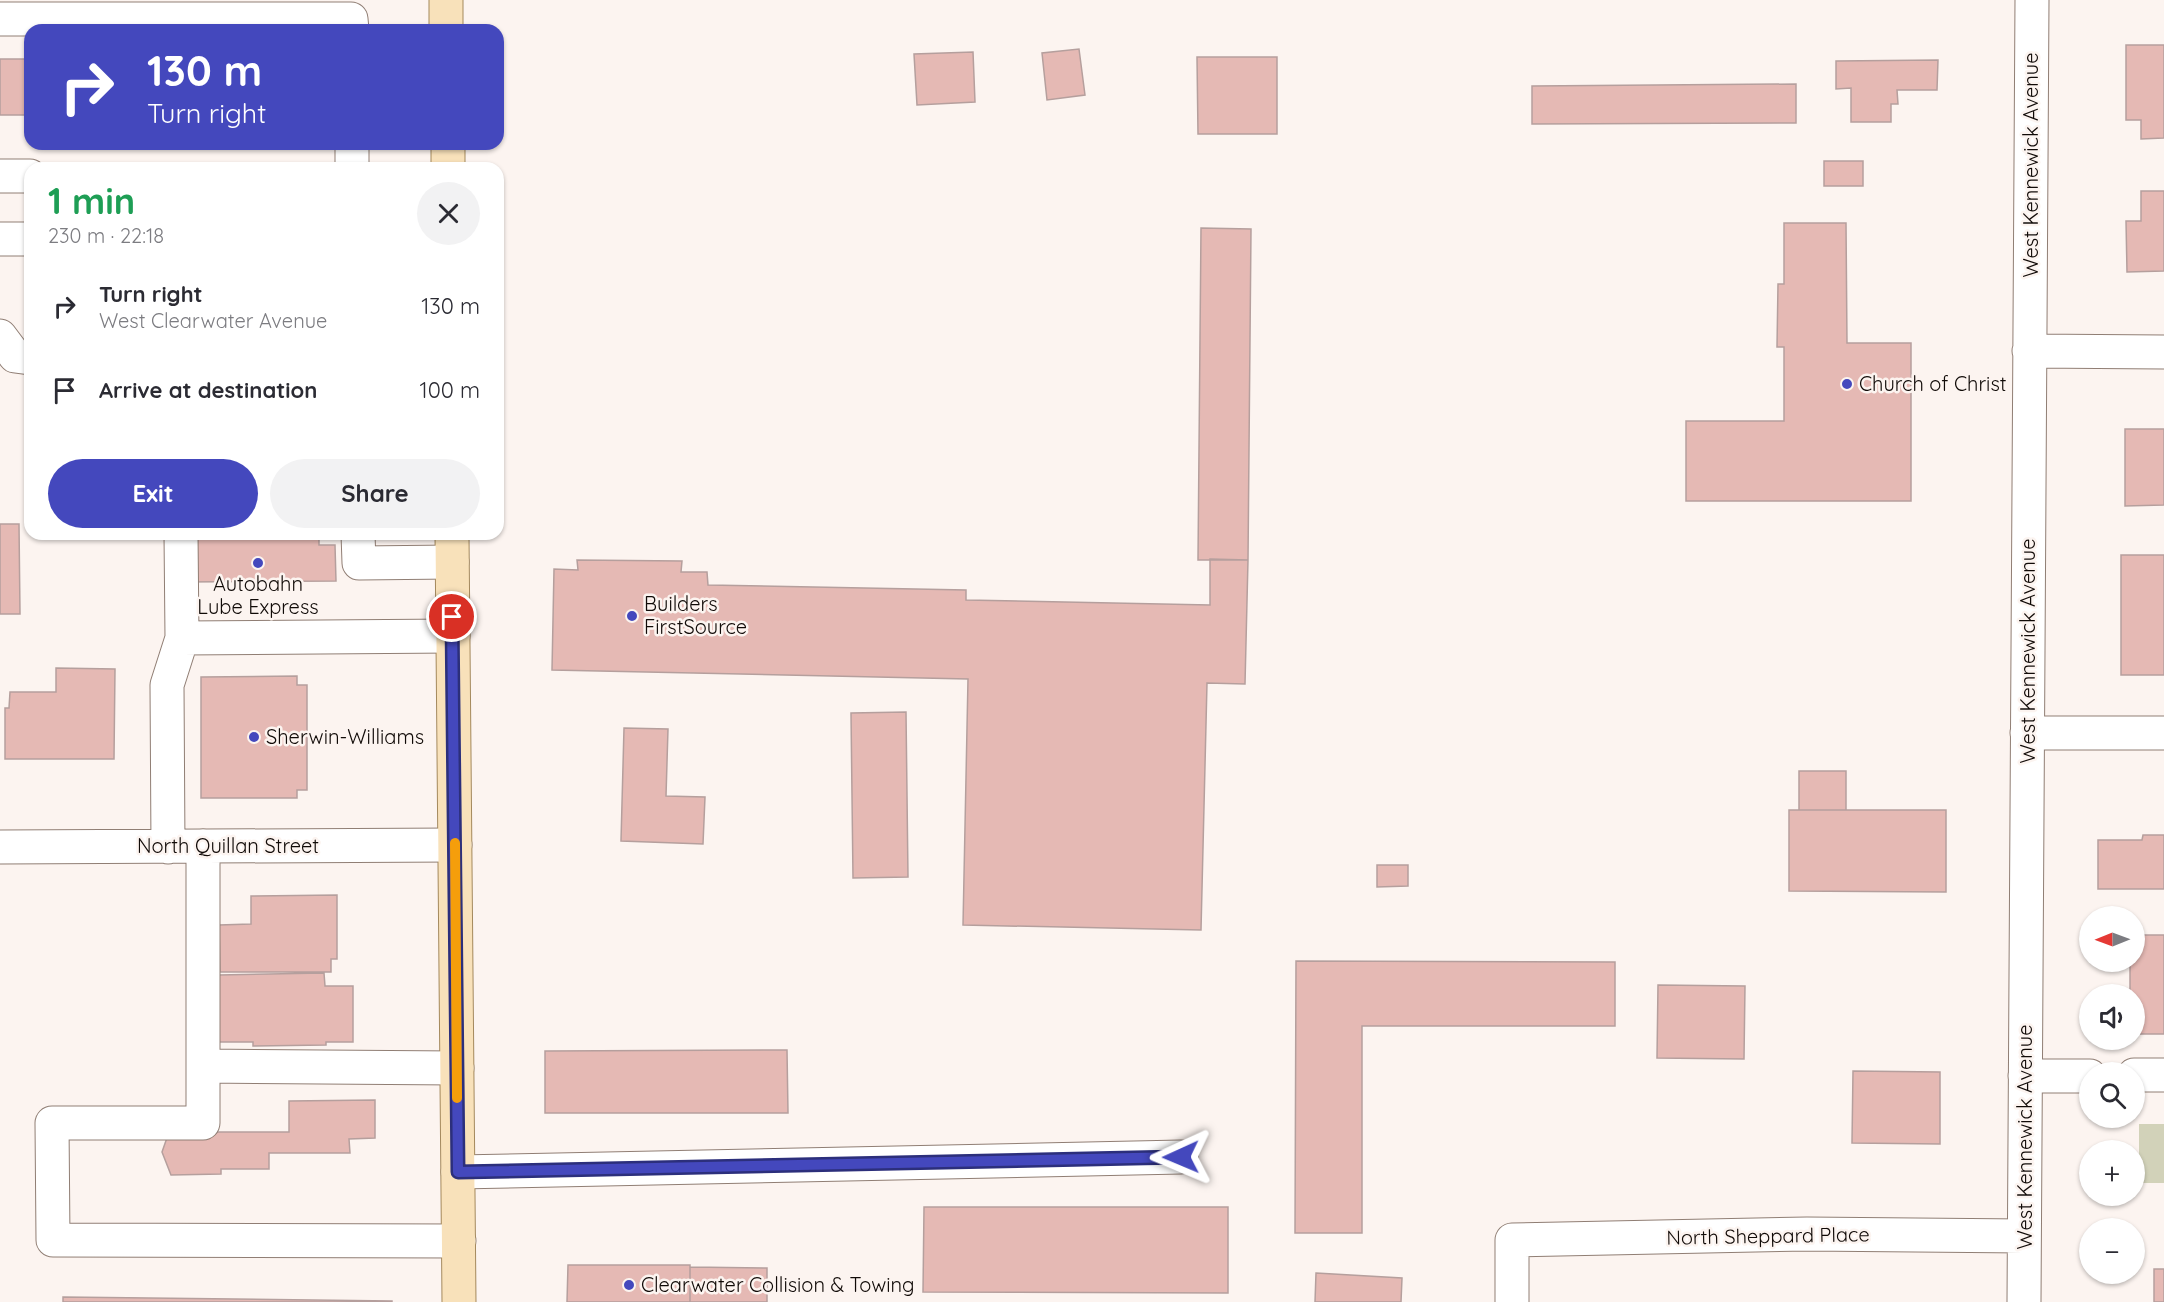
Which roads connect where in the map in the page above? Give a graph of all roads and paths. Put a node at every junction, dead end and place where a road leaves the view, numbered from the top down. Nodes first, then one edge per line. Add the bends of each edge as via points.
1 (446, 0) edge
2 (2032, 0) edge
3 (352, 16) edge
4 (0, 19) edge
5 (446, 24) edge
6 (0, 176) edge
7 (24, 176) edge
8 (0, 238) edge
9 (24, 239) edge
10 (0, 336) edge
11 (2029, 351) junction
12 (2164, 352) edge
13 (24, 357) edge
14 (181, 540) edge
15 (358, 540) edge
16 (452, 548) edge
17 (453, 636) junction
18 (182, 638) junction
19 (2027, 733) junction
20 (2164, 733) edge
21 (455, 845) junction
22 (203, 846) junction
23 (168, 847) junction
24 (0, 848) edge
25 (203, 1066) junction
26 (457, 1068) junction
27 (2145, 1075) edge
28 (2164, 1075) edge
29 (2025, 1076) junction
30 (2079, 1076) edge
31 (1181, 1157) dead end
32 (458, 1172) junction
33 (2025, 1236) junction
34 (459, 1241) junction
35 (459, 1302) edge
36 (1512, 1302) edge
37 (2024, 1302) edge

1 - 5 main road
2 - 11 street, West Kennewick Avenue
3 - 4 street
6 - 7 street
8 - 9 street
10 - 13 street via 15,356
11 - 12 street
11 - 19 street, West Kennewick Avenue
14 - 18 street
15 - 16 street via 358,562
16 - 17 main road
17 - 18 street
17 - 21 main road
18 - 23 street via 167,685
19 - 20 street
19 - 29 street, West Kennewick Avenue
21 - 22 street, North Quillan Street
21 - 26 main road
22 - 23 street, North Quillan Street
22 - 25 street
23 - 24 street, North Quillan Street
25 - 26 street
25 - 34 street via 203,1123 52,1123 53,1240
26 - 32 main road
27 - 28 street
29 - 30 street
29 - 33 street, West Kennewick Avenue
31 - 32 street
32 - 34 main road
33 - 36 street, North Sheppard Place via 1807,1234 1512,1240
33 - 37 street, West Kennewick Avenue
34 - 35 main road

